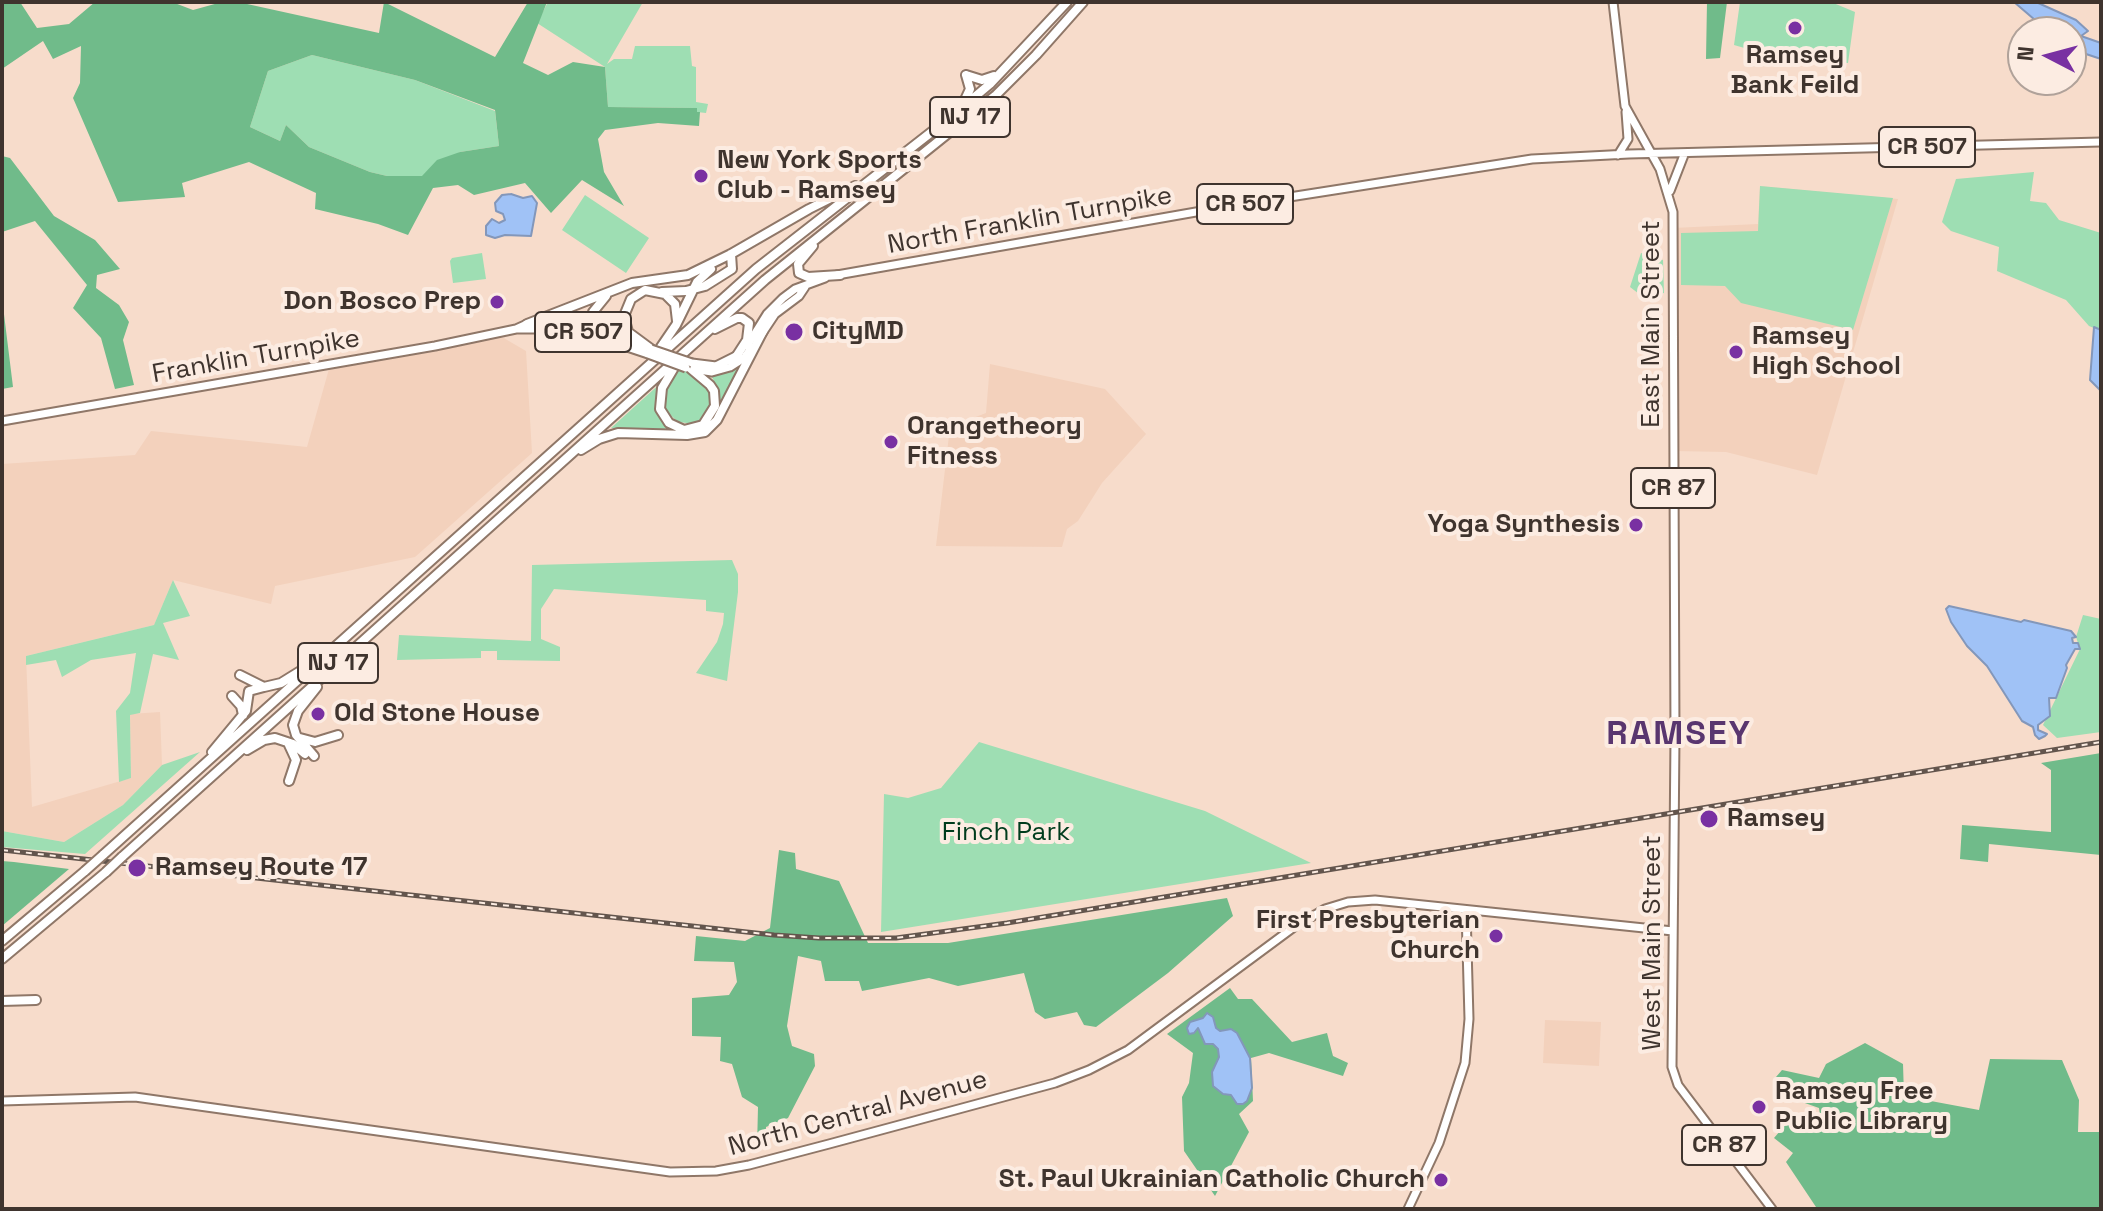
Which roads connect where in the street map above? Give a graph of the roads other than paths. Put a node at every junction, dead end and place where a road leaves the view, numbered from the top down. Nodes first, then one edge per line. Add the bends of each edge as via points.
1 (1067, 2) edge
2 (1083, 2) edge
3 (1613, 2) edge
4 (1002, 73) junction
5 (1625, 106) junction
6 (958, 112) junction
7 (2101, 142) edge
8 (1652, 154) junction
9 (1618, 155) junction
10 (1684, 155) junction
11 (874, 177) junction
12 (1669, 193) junction
13 (843, 216) junction
14 (731, 254) junction
15 (872, 269) joint
16 (840, 275) junction
17 (620, 287) junction
18 (805, 287) junction
19 (693, 290) junction
20 (657, 291) junction
21 (527, 324) junction
22 (676, 325) junction
23 (516, 329) junction
24 (763, 331) junction
25 (594, 333) junction
26 (697, 340) junction
27 (650, 351) junction
28 (684, 351) junction
29 (736, 357) junction
30 (690, 367) junction
31 (619, 391) junction
32 (2, 421) edge
33 (554, 469) junction
34 (335, 646) junction
35 (344, 657) junction
36 (240, 675) dead end
37 (264, 687) junction
38 (232, 696) dead end
39 (243, 715) junction
40 (296, 735) junction
41 (338, 735) dead end
42 (282, 739) junction
43 (208, 780) junction
44 (289, 781) dead end
45 (184, 782) junction
46 (1674, 805) joint
47 (1466, 910) junction
48 (1673, 931) junction
49 (2, 941) edge
50 (3, 958) edge
51 (36, 1000) dead end
52 (2, 1001) edge
53 (2, 1101) edge
54 (1408, 1209) edge
55 (1772, 1209) edge

1 - 4 highway, NJ 17
2 - 13 highway, NJ 17 via 996,95
3 - 5 main road
4 - 6 highway, NJ 17
4 - 6 highway via 982,80 966,75 969,94
5 - 8 main road, East Main Street
5 - 9 main road via 1628,139
6 - 11 highway, NJ 17
7 - 10 main road, CR 507
8 - 9 main road, North Franklin Turnpike / CR 507
8 - 10 main road, North Franklin Turnpike / CR 507
8 - 12 main road, East Main Street
9 - 15 main road, North Franklin Turnpike / CR 507 via 1530,159
10 - 12 main road
11 - 14 highway
11 - 31 highway, NJ 17 via 766,260
12 - 46 main road, East Main Street / CR 87
13 - 16 highway via 801,258 797,269 808,277
13 - 26 highway, NJ 17
14 - 17 highway via 688,275
14 - 19 highway via 732,269
15 - 16 main road, Franklin Turnpike / CR 507
16 - 18 main road, Franklin Turnpike / CR 507
17 - 21 highway
17 - 25 highway via 597,305 591,320
18 - 24 main road, Franklin Turnpike / CR 507
18 - 29 main road, Franklin Turnpike / CR 507 via 775,305
19 - 20 highway
19 - 22 highway
20 - 22 highway via 675,304
20 - 27 highway via 638,294 624,316 628,332
21 - 23 main road, Franklin Turnpike / CR 507
21 - 25 main road, Franklin Turnpike / CR 507 via 570,324
22 - 31 highway
23 - 25 main road, Franklin Turnpike / CR 507
23 - 32 main road, Franklin Turnpike / CR 507
24 - 30 main road, Franklin Turnpike / CR 507 via 735,365 712,372
24 - 33 highway via 717,420 705,432 608,436
25 - 27 main road, Franklin Turnpike / CR 507
26 - 28 highway, NJ 17
26 - 29 highway via 742,318 750,332
27 - 30 main road, Franklin Turnpike / CR 507, bridge
28 - 30 highway via 660,398 663,416 684,430 703,425 715,406 714,391
28 - 33 highway, NJ 17
29 - 30 main road, Franklin Turnpike / CR 507 via 716,366
31 - 34 highway, NJ 17
33 - 35 highway, NJ 17
34 - 37 highway via 286,681
34 - 45 highway, NJ 17
35 - 40 highway via 298,711
35 - 43 highway, NJ 17
36 - 37 highway
37 - 39 highway via 249,691
38 - 39 highway
39 - 45 highway
40 - 41 highway via 315,742
40 - 42 highway via 312,758
42 - 43 highway via 261,741
42 - 44 highway via 296,757
43 - 50 highway, NJ 17, bridge
45 - 49 highway, NJ 17, bridge
46 - 48 main road, West Main Street / CR 87
47 - 48 main road, North Central Avenue
47 - 53 main road, North Central Avenue via 1375,900 1334,906 1294,927 1128,1050 1089,1070 733,1169 670,1172 135,1097
47 - 54 main road via 1465,1063 1439,1143
48 - 55 main road, West Main Street / CR 87 via 1671,1057 1676,1081
51 - 52 highway

